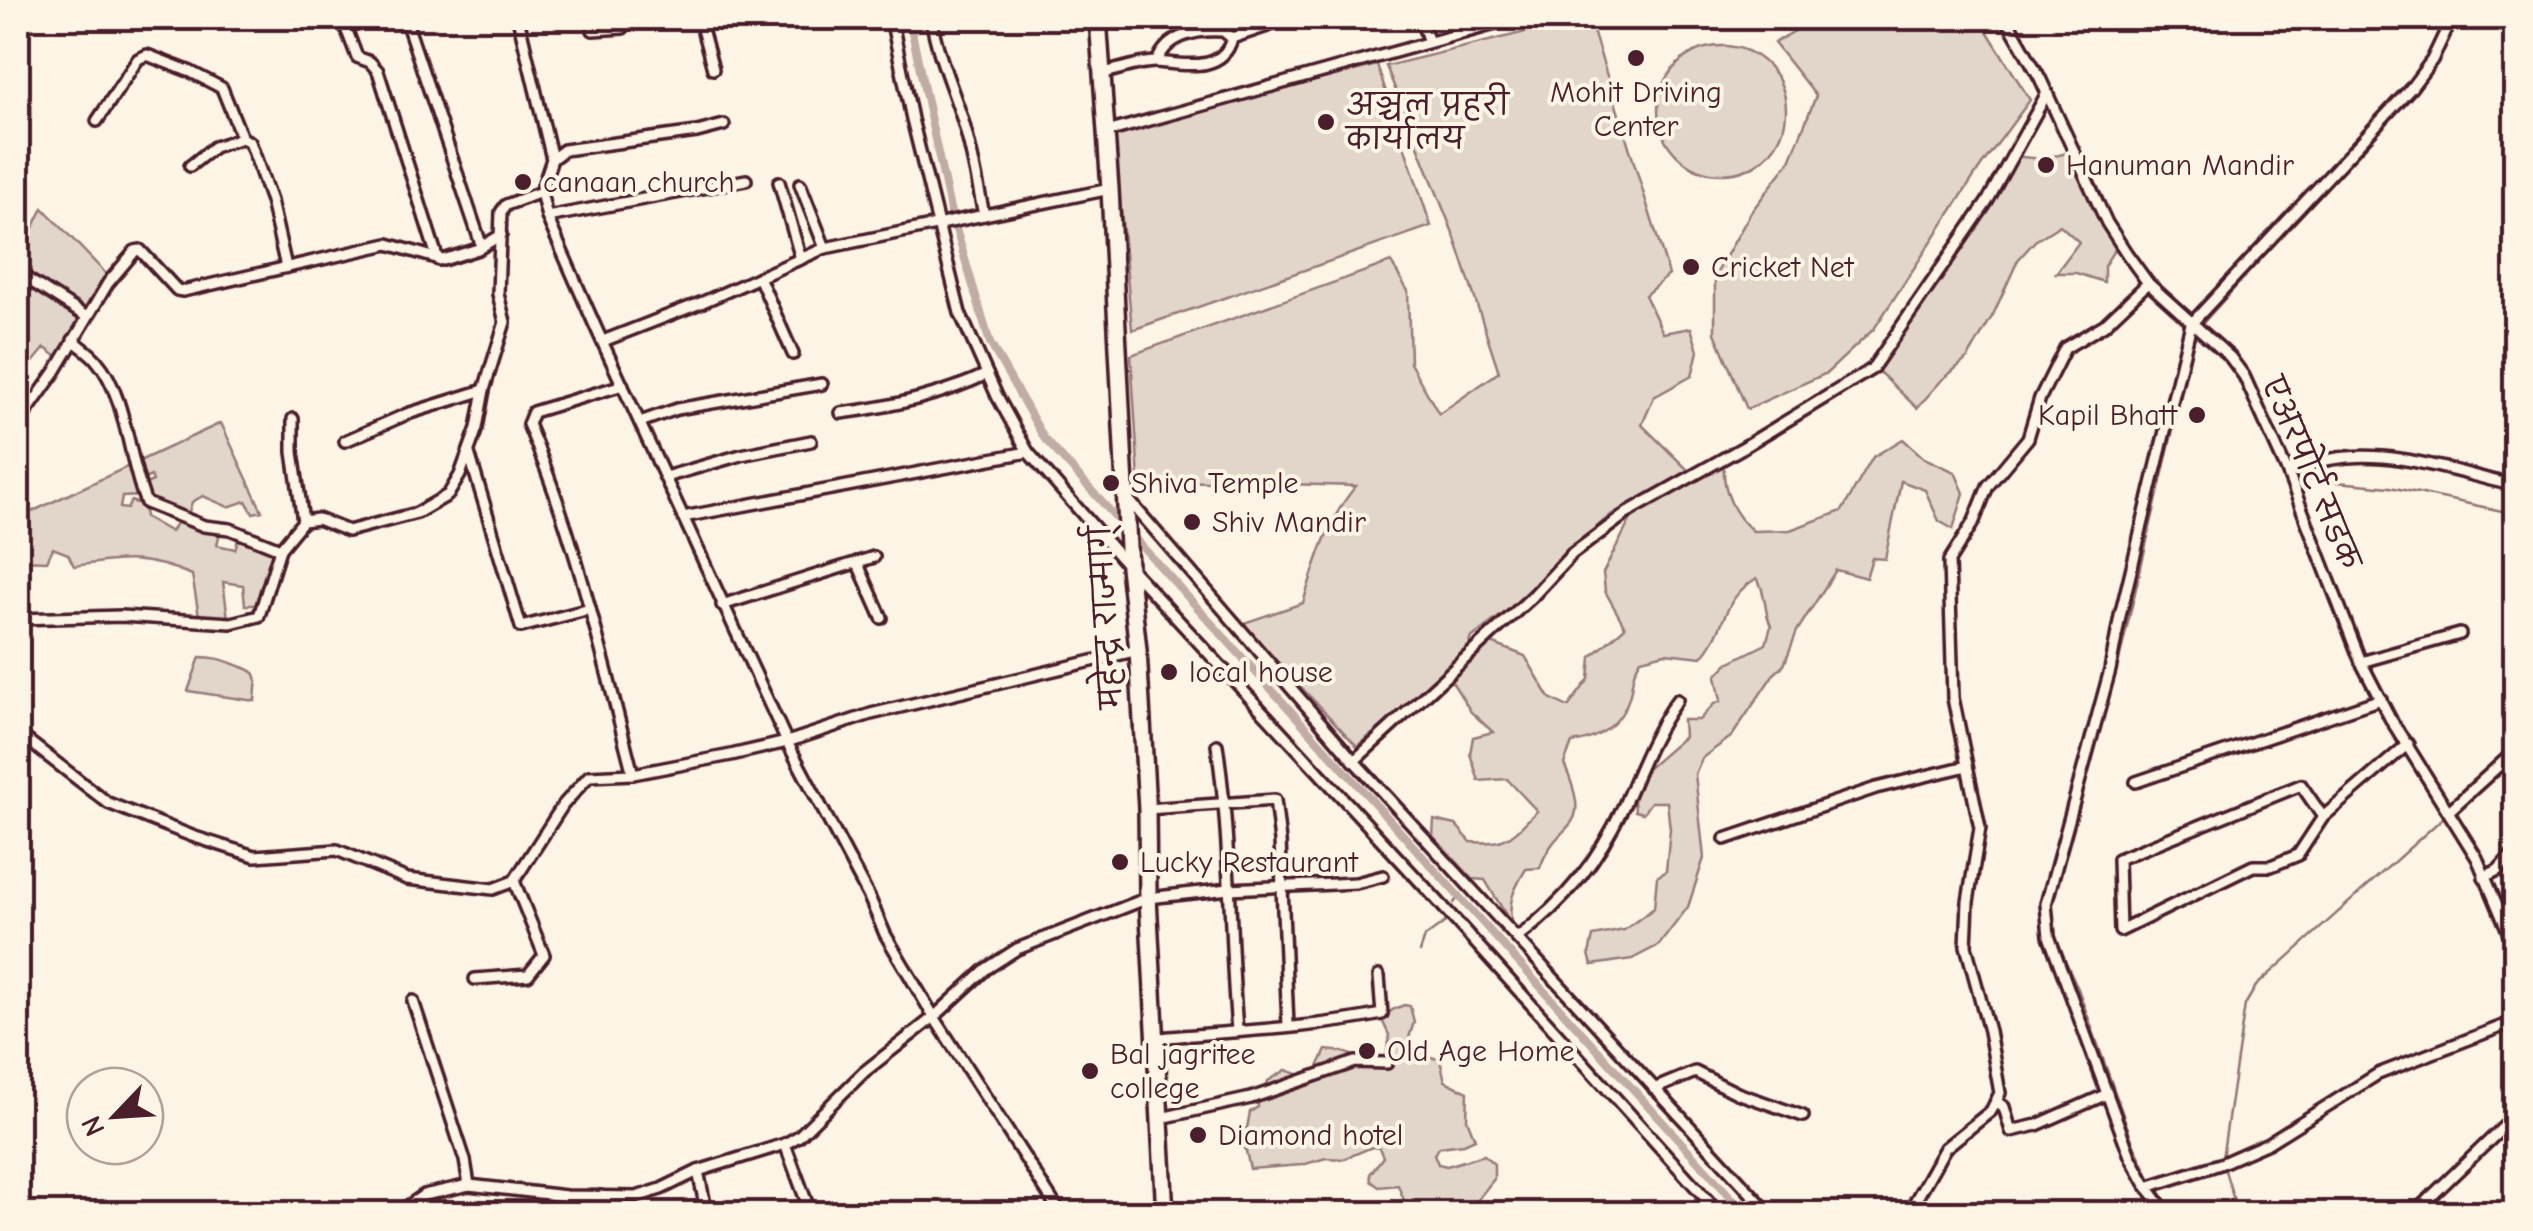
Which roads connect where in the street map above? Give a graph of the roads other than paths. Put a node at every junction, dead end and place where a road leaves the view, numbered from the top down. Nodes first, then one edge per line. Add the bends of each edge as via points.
1 (342, 18) edge
2 (405, 18) edge
3 (518, 18) edge
4 (628, 18) edge
5 (699, 18) edge
6 (891, 18) edge
7 (931, 18) edge
8 (1098, 18) edge
9 (1291, 18) edge
10 (1420, 18) edge
11 (1517, 18) edge
12 (2007, 18) edge
13 (2452, 18) edge
14 (593, 30) dead end
15 (1232, 38) junction
16 (1429, 42) junction
17 (1157, 62) junction
18 (713, 69) dead end
19 (1102, 73) junction
20 (2048, 93) junction
21 (97, 121) dead end
22 (724, 125) dead end
23 (1107, 132) junction
24 (242, 138) junction
25 (552, 159) junction
26 (190, 166) dead end
27 (746, 180) dead end
28 (779, 182) dead end
29 (800, 184) dead end
30 (1110, 189) junction
31 (540, 192) junction
32 (548, 216) junction
33 (984, 216) junction
34 (943, 222) junction
35 (500, 236) junction
36 (482, 247) junction
37 (826, 248) junction
38 (802, 259) junction
39 (438, 260) junction
40 (286, 267) junction
41 (18, 273) edge
42 (759, 278) junction
43 (2148, 283) junction
44 (86, 317) junction
45 (2191, 324) junction
46 (73, 340) junction
47 (602, 341) junction
48 (793, 354) dead end
49 (987, 374) junction
50 (822, 384) dead end
51 (623, 385) junction
52 (484, 390) junction
53 (26, 413) dead end
54 (841, 413) dead end
55 (293, 419) dead end
56 (640, 422) junction
57 (345, 441) dead end
58 (811, 441) dead end
59 (468, 450) junction
60 (1028, 452) junction
61 (2287, 470) junction
62 (665, 477) junction
63 (2516, 486) edge
64 (1125, 501) junction
65 (683, 517) junction
66 (303, 521) junction
67 (280, 548) junction
68 (874, 557) dead end
69 (1128, 560) junction
70 (856, 562) junction
71 (722, 605) junction
72 (590, 609) junction
73 (882, 618) dead end
74 (18, 619) edge
75 (2460, 634) dead end
76 (1138, 650) junction
77 (2361, 662) junction
78 (2381, 699) junction
79 (1676, 700) dead end
80 (18, 733) edge
81 (787, 742) junction
82 (2408, 744) junction
83 (1217, 745) dead end
84 (2516, 750) edge
85 (1354, 762) junction
86 (1967, 766) junction
87 (633, 774) junction
88 (2136, 782) dead end
89 (1226, 804) junction
90 (1147, 809) junction
91 (2451, 812) junction
92 (2323, 817) junction
93 (1726, 839) dead end
94 (2516, 850) edge
95 (1382, 876) dead end
96 (2484, 877) junction
97 (514, 881) junction
98 (1280, 886) junction
99 (1229, 889) junction
100 (1148, 898) junction
101 (1518, 938) junction
102 (2516, 950) edge
103 (1379, 976) dead end
104 (475, 980) dead end
105 (414, 1002) dead end
106 (934, 1018) junction
107 (2516, 1022) edge
108 (1288, 1024) junction
109 (1237, 1030) junction
110 (1158, 1038) junction
111 (1387, 1063) dead end
112 (1654, 1089) junction
113 (2106, 1094) junction
114 (1996, 1100) junction
115 (2516, 1114) edge
116 (1803, 1116) dead end
117 (1161, 1118) junction
118 (785, 1144) junction
119 (698, 1171) junction
120 (468, 1185) junction
121 (2147, 1187) junction
122 (602, 1196) junction
123 (396, 1214) edge
124 (604, 1214) edge
125 (707, 1214) edge
126 (811, 1214) edge
127 (1061, 1214) edge
128 (1165, 1214) edge
129 (1720, 1214) edge
130 (1770, 1214) edge
131 (1908, 1214) edge
132 (2167, 1214) edge
133 (2414, 1214) edge

1 - 39 street via 357,58 378,71
2 - 36 street
3 - 25 street
4 - 14 street via 623,28
5 - 18 street
6 - 34 street
7 - 33 street
8 - 19 highway, महेन्द्र राज्मार्ग्
9 - 15 street
10 - 16 street
11 - 16 street
12 - 20 street, एअरपोर्ट सडक
13 - 45 street via 2411,88
15 - 17 street via 1212,61
15 - 17 street via 1223,31 1186,34
16 - 23 street
17 - 19 street
19 - 23 highway, महेन्द्र राज्मार्ग्
20 - 43 street, एअरपोर्ट सडक via 2107,223
20 - 85 street via 1987,202 1872,368 1630,511 1572,554
21 - 24 street via 147,55 222,88
22 - 25 street via 578,147
23 - 30 highway, महेन्द्र राज्मार्ग्
24 - 26 street via 214,147
24 - 40 street via 250,142 271,200
25 - 31 street
27 - 32 street
28 - 38 street
29 - 37 street
30 - 33 street
30 - 64 highway, महेन्द्र राज्मार्ग्
31 - 32 street
31 - 35 street via 502,208
32 - 47 street
33 - 34 street
34 - 37 street
34 - 49 street via 948,274
35 - 36 street
35 - 52 street via 498,294 505,322
36 - 39 street
37 - 38 street
38 - 42 street
39 - 40 street via 388,244
40 - 44 street via 183,292 135,250
41 - 44 street
42 - 47 street
42 - 48 street
43 - 45 street, एअरपोर्ट सडक
43 - 86 street via 2104,325 2066,348 2028,438 1988,486 1949,560 1953,698
44 - 46 street
45 - 61 street, एअरपोर्ट सडक via 2244,376
45 - 113 street via 2110,670 2046,904 2048,936
46 - 53 street
46 - 67 street via 104,372 146,504
47 - 51 street
49 - 54 street
49 - 60 street
50 - 56 street via 677,409
51 - 56 street
51 - 72 street via 533,412 528,424 555,488
52 - 57 street
52 - 59 street
55 - 66 street
56 - 62 street
58 - 62 street
59 - 66 street via 448,495 416,514 348,531
59 - 72 street via 520,628
60 - 65 street
60 - 69 street
61 - 63 street via 2368,457
61 - 77 street, एअरपोर्ट सडक
62 - 65 street
64 - 69 highway, महेन्द्र राज्मार्ग्
64 - 85 street
65 - 71 street
66 - 67 street
67 - 74 street via 259,616 231,623
68 - 70 street
69 - 76 highway, महेन्द्र राज्मार्ग्
69 - 129 street
70 - 71 street
70 - 73 street
71 - 81 street
72 - 87 street
75 - 77 street
76 - 81 street via 888,710
76 - 90 highway, महेन्द्र राज्मार्ग्
77 - 78 street, एअरपोर्ट सडक
78 - 82 street, एअरपोर्ट सडक
78 - 88 street
79 - 101 street via 1582,877
80 - 97 street via 108,803 255,856 337,850 407,878 493,890
81 - 87 street
81 - 106 street
82 - 91 street, एअरपोर्ट सडक
82 - 92 street
83 - 89 street
84 - 91 street
85 - 101 street
86 - 93 street via 1876,788
86 - 114 street via 1980,828 1966,946 1990,1031
87 - 97 street via 589,776
89 - 90 street
89 - 98 street via 1275,800
89 - 99 street
90 - 100 highway, महेन्द्र राज्मार्ग्
91 - 96 street, एअरपोर्ट सडक
92 - 92 street via 2298,856 2253,866 2120,931 2118,860 2301,784
94 - 96 street
95 - 98 street
96 - 102 street, एअरपोर्ट सडक
97 - 104 street via 544,955 528,975
98 - 99 street
98 - 108 street
99 - 100 street
99 - 109 street
100 - 106 street via 1017,950
100 - 110 highway, महेन्द्र राज्मार्ग्
101 - 112 street
103 - 108 street via 1382,1014
105 - 120 street
106 - 118 street
106 - 127 street
107 - 121 street via 2378,1074 2268,1144
108 - 109 street
109 - 110 street
110 - 117 highway, महेन्द्र राज्मार्ग्
111 - 117 street via 1328,1068 1251,1098
112 - 116 street via 1695,1072
112 - 130 street
113 - 114 street via 2011,1132
113 - 121 street
114 - 131 street via 1944,1148
115 - 133 street
117 - 128 highway, महेन्द्र राज्मार्ग्
118 - 119 street
118 - 126 street
119 - 122 street via 636,1196
119 - 125 street
120 - 122 street
120 - 123 street via 424,1195
121 - 132 street
122 - 124 street

